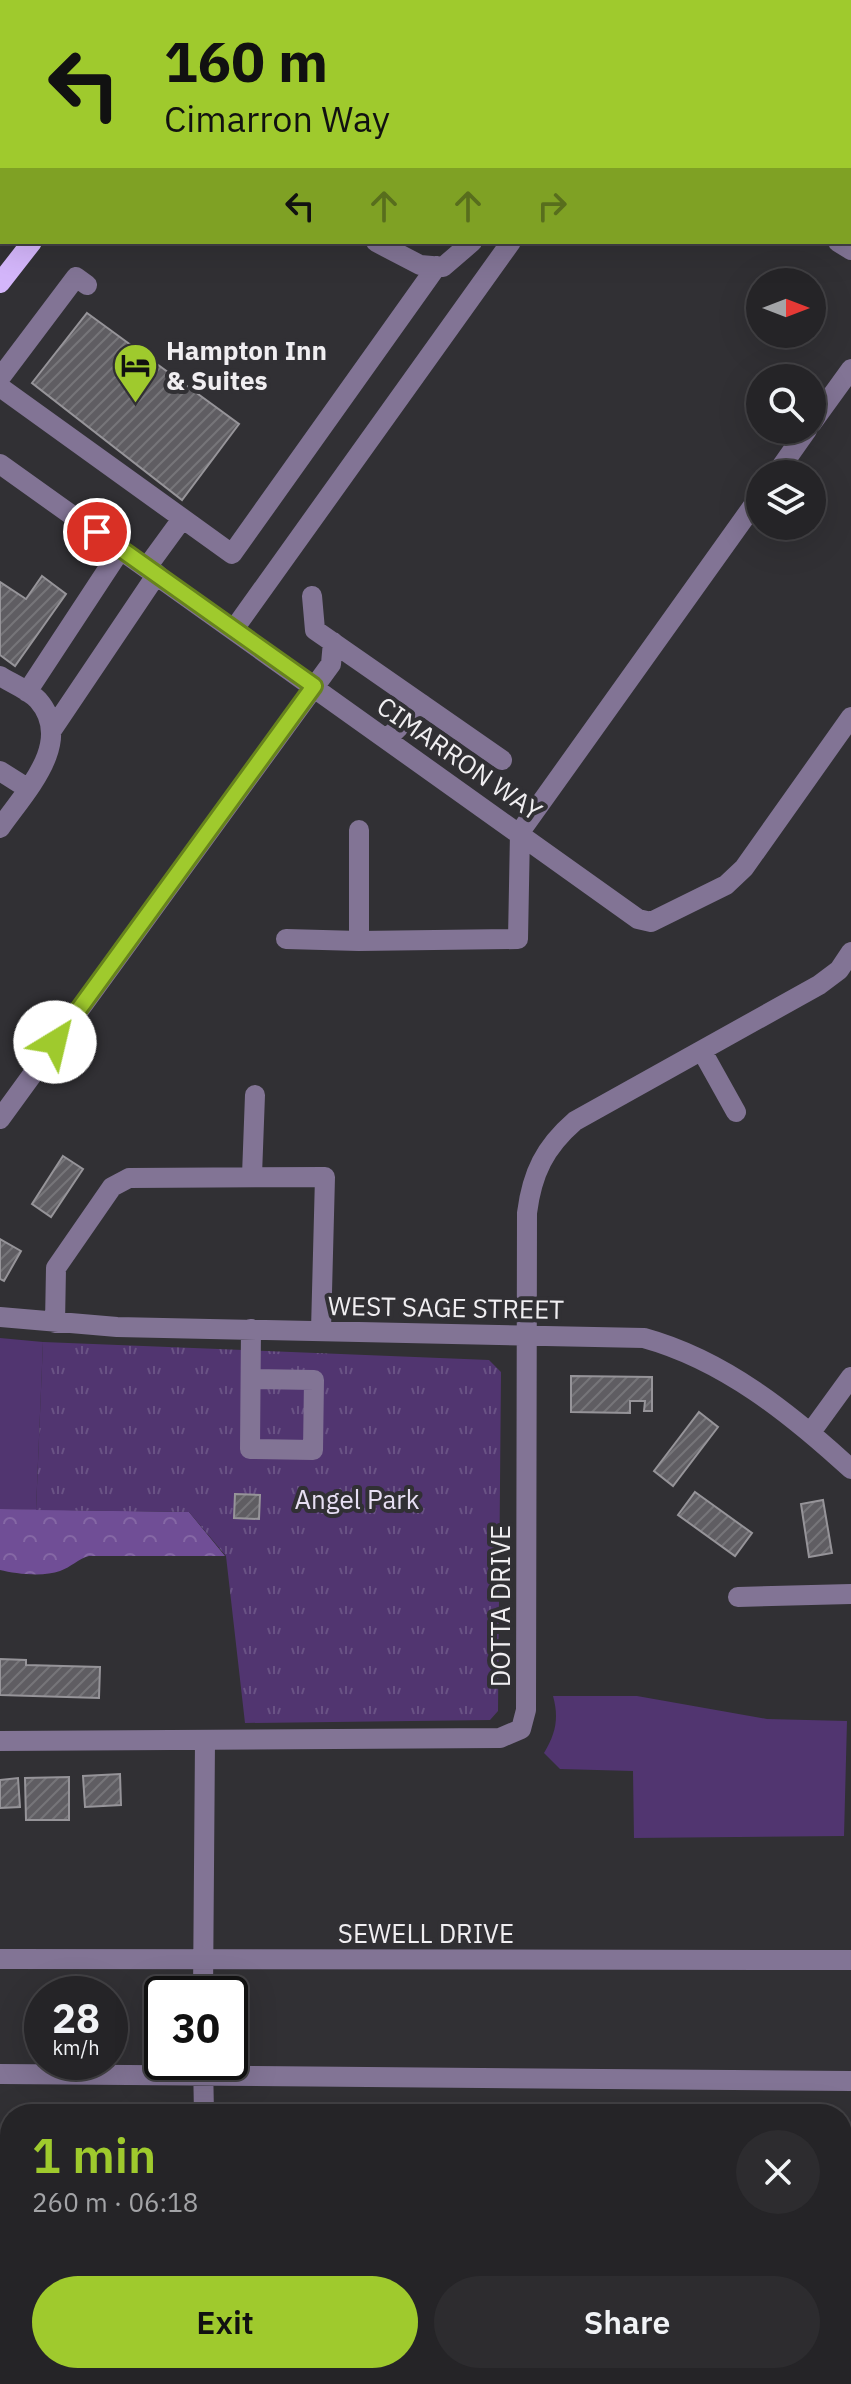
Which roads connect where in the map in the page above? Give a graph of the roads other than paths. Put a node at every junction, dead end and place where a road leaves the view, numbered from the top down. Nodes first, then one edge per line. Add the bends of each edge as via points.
1 (30, 244) edge
2 (380, 244) edge
3 (470, 244) edge
4 (510, 244) edge
5 (437, 266) junction
6 (0, 283) edge
7 (87, 285) dead end
8 (851, 369) edge
9 (0, 378) edge
10 (0, 387) edge
11 (826, 404) edge
12 (0, 464) edge
13 (746, 516) edge
14 (182, 519) junction
15 (121, 549) junction
16 (152, 571) junction
17 (312, 596) dead end
18 (234, 629) junction
19 (333, 642) junction
20 (0, 676) edge
21 (314, 686) junction
22 (27, 692) junction
23 (422, 704) junction
24 (851, 717) edge
25 (52, 730) junction
26 (388, 738) junction
27 (502, 760) dead end
28 (0, 771) edge
29 (27, 788) junction
30 (0, 828) edge
31 (359, 830) dead end
32 (520, 832) junction
33 (286, 939) dead end
34 (359, 941) junction
35 (851, 952) edge
36 (702, 1051) junction
37 (255, 1095) dead end
38 (736, 1112) dead end
39 (0, 1119) edge
40 (252, 1175) junction
41 (0, 1317) edge
42 (55, 1323) junction
43 (251, 1329) junction
44 (321, 1330) junction
45 (526, 1334) junction
46 (851, 1377) edge
47 (251, 1379) junction
48 (811, 1432) junction
49 (851, 1469) edge
50 (851, 1594) edge
51 (738, 1597) dead end
52 (0, 1741) edge
53 (205, 1741) junction
54 (203, 1958) junction
55 (0, 1959) edge
56 (851, 1960) edge
57 (203, 1976) edge
58 (248, 2069) edge
59 (144, 2070) edge
60 (0, 2074) edge
61 (203, 2080) edge
62 (851, 2081) edge
63 (204, 2104) edge

1 - 6 main road
2 - 5 street via 420,265
3 - 5 street via 443,267
4 - 18 street
5 - 14 street via 232,554
7 - 9 street via 76,277
8 - 11 street
10 - 14 street
12 - 15 street, CIMARRON WAY
13 - 32 street
14 - 16 street
15 - 16 street, CIMARRON WAY
15 - 22 street
16 - 18 street, CIMARRON WAY
16 - 25 street
17 - 19 street via 315,630
18 - 21 street, CIMARRON WAY
19 - 21 street via 331,664
19 - 23 street
20 - 22 street
21 - 26 street, CIMARRON WAY
21 - 39 street
22 - 25 street via 36,697
23 - 26 street
23 - 27 street
24 - 32 street, CIMARRON WAY via 744,868 726,885 651,922 638,919
25 - 29 street via 52,743
26 - 32 street, CIMARRON WAY
28 - 29 street
29 - 30 street
31 - 34 street
32 - 34 street via 518,939
33 - 34 street
35 - 36 street, DOTTA DRIVE via 819,985
36 - 38 street
36 - 45 street, DOTTA DRIVE via 575,1121 553,1139 538,1164 527,1213
37 - 40 street
40 - 42 street via 129,1178 112,1187 56,1268
40 - 44 street via 325,1177
41 - 42 street, WEST SAGE STREET
42 - 43 street, WEST SAGE STREET
43 - 44 street, WEST SAGE STREET
43 - 47 street
44 - 45 street, WEST SAGE STREET
45 - 48 street, WEST SAGE STREET via 644,1338 680,1348 713,1363
45 - 53 street, DOTTA DRIVE via 526,1710 521,1729 500,1738
46 - 48 street
47 - 47 street via 250,1449 313,1450 314,1380
48 - 49 street, WEST SAGE STREET
50 - 51 street
52 - 53 street, DOTTA DRIVE
53 - 54 street
54 - 55 street, SEWELL DRIVE
54 - 56 street, SEWELL DRIVE
54 - 57 street
58 - 62 street
59 - 60 street
61 - 63 street

